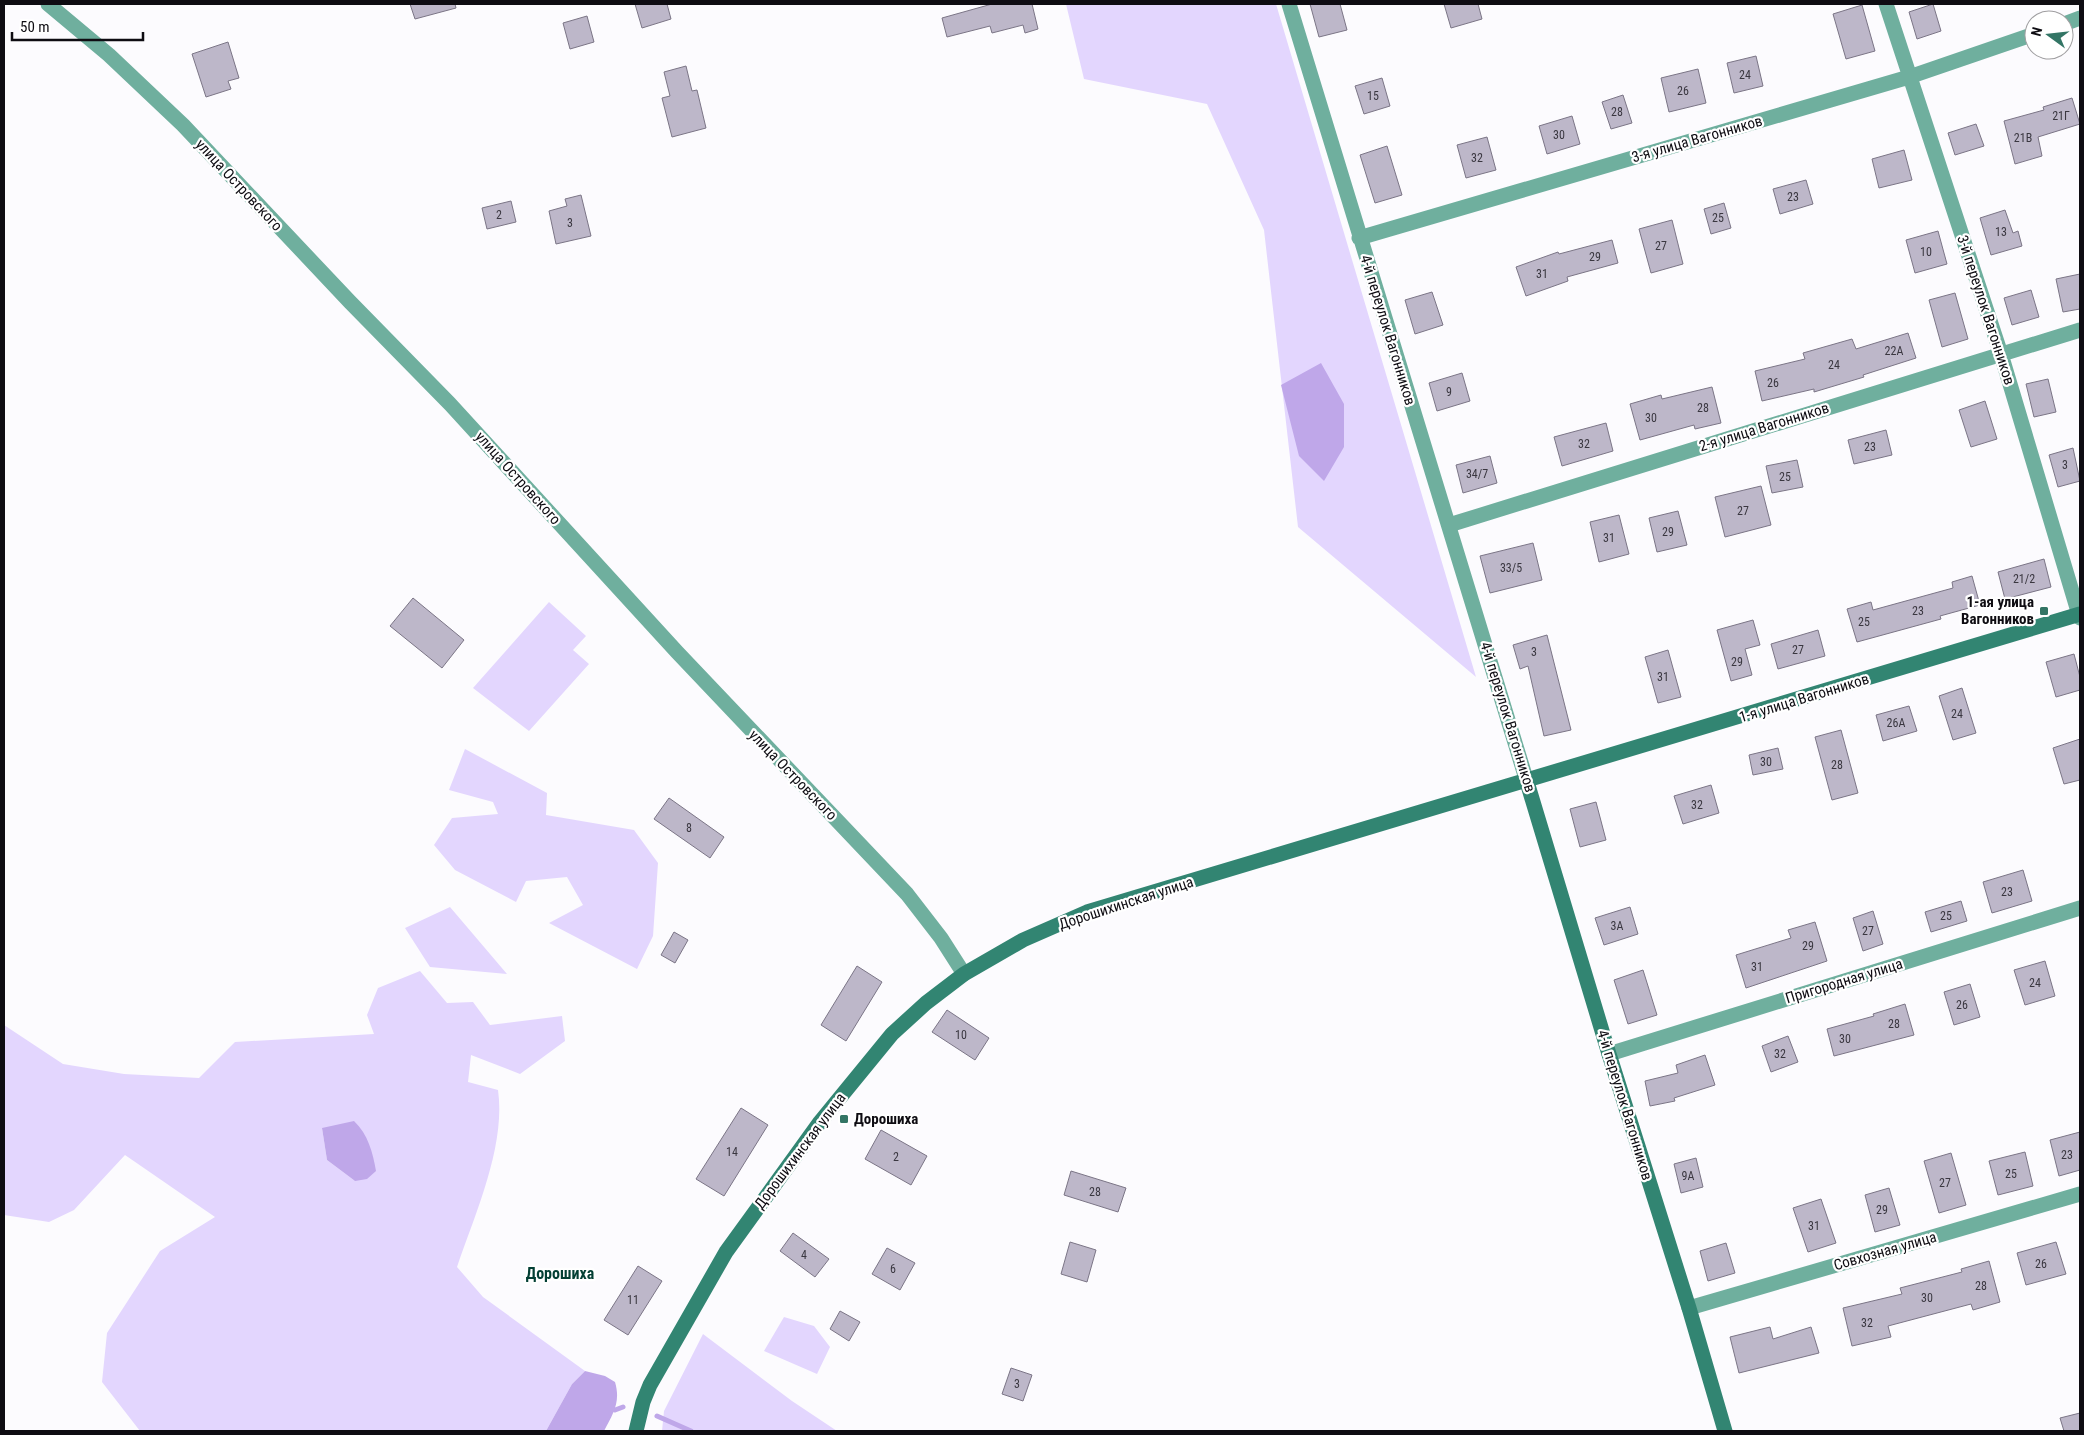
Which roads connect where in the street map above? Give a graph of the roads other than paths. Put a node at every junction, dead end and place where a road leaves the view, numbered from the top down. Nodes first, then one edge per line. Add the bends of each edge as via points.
1 (48, 4) edge
2 (1289, 4) edge
3 (1886, 4) edge
4 (2024, 37) edge
5 (1909, 77) junction
6 (1359, 238) junction
7 (2080, 330) edge
8 (2001, 354) junction
9 (1449, 525) junction
10 (2080, 616) edge
11 (1527, 782) junction
12 (2080, 908) edge
13 (964, 974) junction
14 (1609, 1054) junction
15 (2080, 1194) edge
16 (1689, 1308) junction
17 (635, 1428) edge
18 (1725, 1431) edge

1 - 13 street, улица Островского via 109,55 183,125 427,379 678,652 907,894
2 - 6 street, 4-й переулок Вагонников
3 - 5 street, 3-й переулок Вагонников
4 - 5 street, 3-я улица Вагонников
5 - 6 street, 3-я улица Вагонников
5 - 8 street, 3-й переулок Вагонников
6 - 9 street, 4-й переулок Вагонников
7 - 8 street, 2-я улица Вагонников
8 - 9 street, 2-я улица Вагонников
8 - 10 street, 3-й переулок Вагонников
9 - 11 street, 4-й переулок Вагонников
10 - 11 street, 1-я улица Вагонников
11 - 13 street, Дорошихинская улица via 1087,912 1023,940
11 - 14 street, 4-й переулок Вагонников
12 - 14 street, Пригородная улица
13 - 17 street, Дорошихинская улица via 892,1034 820,1122 726,1252 654,1376
14 - 16 street, 4-й переулок Вагонников
15 - 16 street, Совхозная улица
16 - 18 street, 4-й переулок Вагонников

